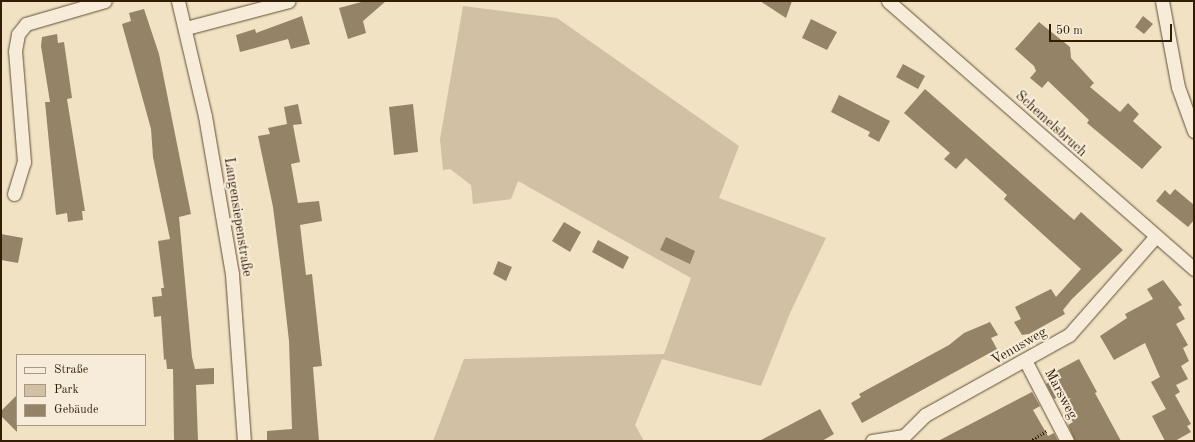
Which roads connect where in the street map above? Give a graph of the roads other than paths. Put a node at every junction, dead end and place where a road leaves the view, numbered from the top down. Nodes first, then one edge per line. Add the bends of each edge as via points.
1 (105, 1) edge
2 (178, 1) edge
3 (289, 1) edge
4 (888, 1) edge
5 (1162, 1) edge
6 (186, 28) junction
7 (1194, 131) edge
8 (14, 194) dead end
9 (1154, 237) junction
10 (1194, 269) edge
11 (1026, 362) junction
12 (904, 438) edge
13 (244, 441) edge
14 (872, 441) edge
15 (1067, 441) edge

1 - 8 street via 26,24 18,34 15,51 24,162
2 - 6 street, Langensiepenstraße
3 - 6 street
4 - 9 street, Schemelsbruch
5 - 7 street via 1178,86
6 - 13 street, Langensiepenstraße via 232,274
9 - 10 street, Schemelsbruch
9 - 11 street, Venusweg via 1069,335
11 - 12 street, Venusweg via 925,414
11 - 15 street, Marsweg
12 - 14 street, Venusweg

